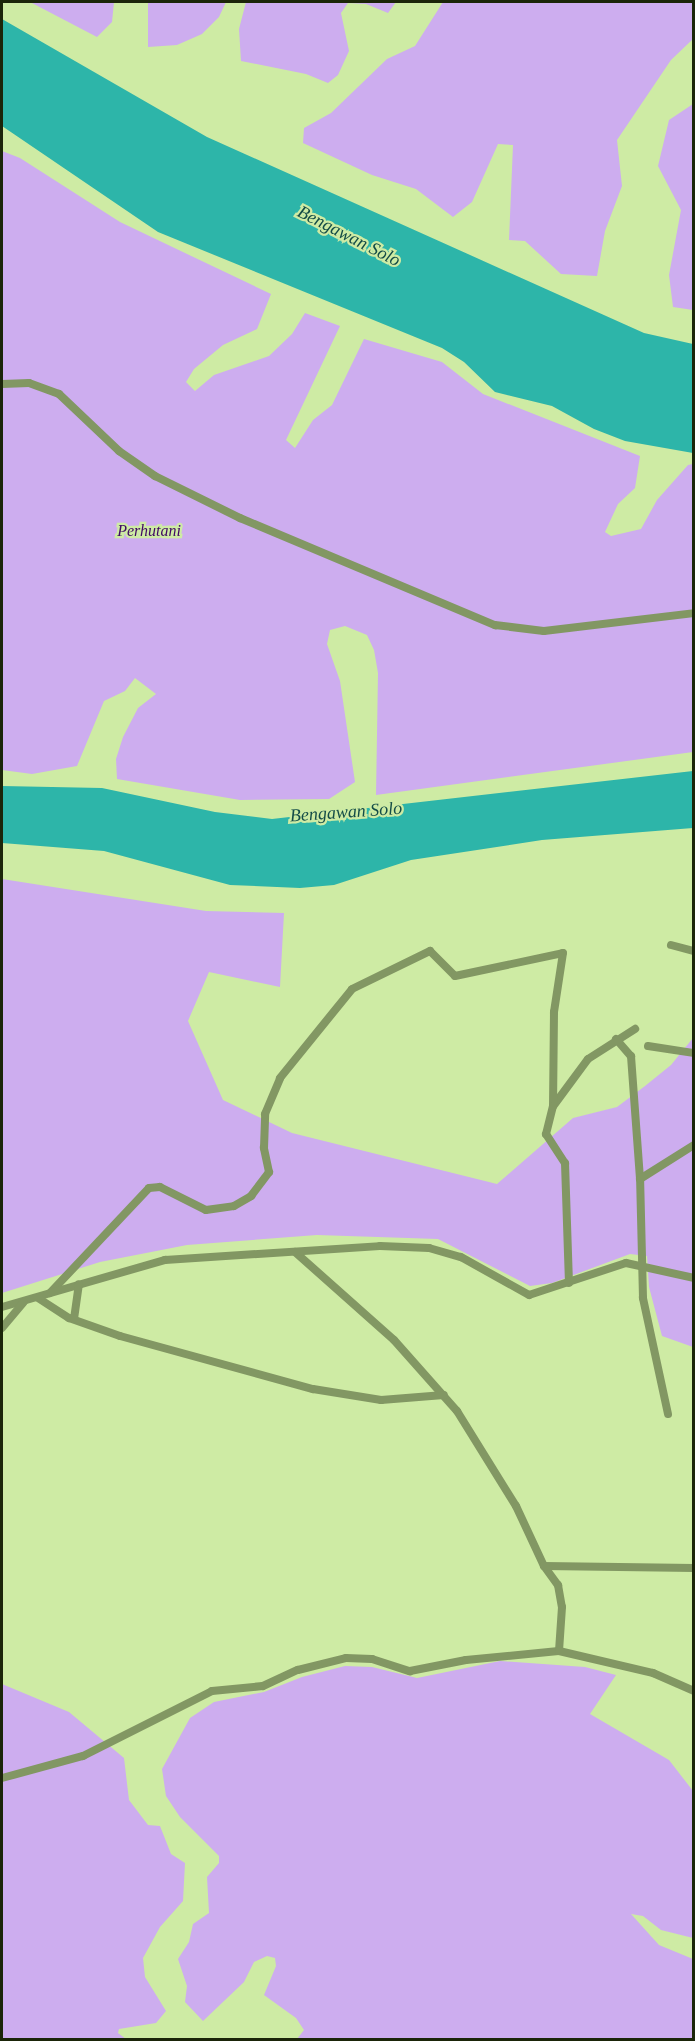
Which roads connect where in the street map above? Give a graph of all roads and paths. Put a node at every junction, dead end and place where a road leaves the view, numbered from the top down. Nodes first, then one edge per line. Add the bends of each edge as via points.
1 (2, 384) edge
2 (693, 613) edge
3 (670, 945) dead end
4 (693, 951) edge
5 (635, 1029) dead end
6 (616, 1040) junction
7 (648, 1046) dead end
8 (693, 1053) edge
9 (553, 1106) junction
10 (693, 1145) edge
11 (640, 1179) junction
12 (295, 1252) junction
13 (640, 1264) junction
14 (693, 1278) edge
15 (569, 1283) junction
16 (79, 1284) junction
17 (50, 1293) junction
18 (38, 1298) junction
19 (24, 1302) junction
20 (2, 1307) edge
21 (74, 1320) junction
22 (2, 1328) edge
23 (444, 1395) junction
24 (668, 1414) dead end
25 (544, 1566) junction
26 (693, 1568) edge
27 (559, 1652) junction
28 (693, 1691) edge
29 (2, 1778) edge

1 - 2 street via 29,383 60,394 119,451 155,476 240,518 495,625 523,631 564,630
3 - 4 street
5 - 6 street
6 - 9 street via 578,1070
6 - 11 street via 631,1056
7 - 8 street
9 - 15 street via 546,1137 565,1163
9 - 17 street via 554,1012 563,953 454,976 428,951 352,989 280,1078 265,1114 264,1148 269,1172 251,1196 224,1209 206,1210 160,1188 149,1188
10 - 11 street
11 - 13 street
12 - 15 street via 405,1246 461,1257 529,1295
12 - 16 street via 165,1260
12 - 23 street via 394,1340
13 - 14 street
13 - 15 street via 617,1265
13 - 24 street via 644,1307
16 - 17 street
16 - 21 street
17 - 18 street
18 - 19 street
18 - 21 street
19 - 20 street
19 - 22 street
21 - 23 street via 172,1352 314,1389 381,1400
23 - 25 street via 516,1506
25 - 26 street
25 - 27 street via 558,1585 561,1600
27 - 28 street via 653,1673
27 - 29 street via 466,1660 410,1671 360,1658 319,1663 263,1686 212,1692 83,1756

